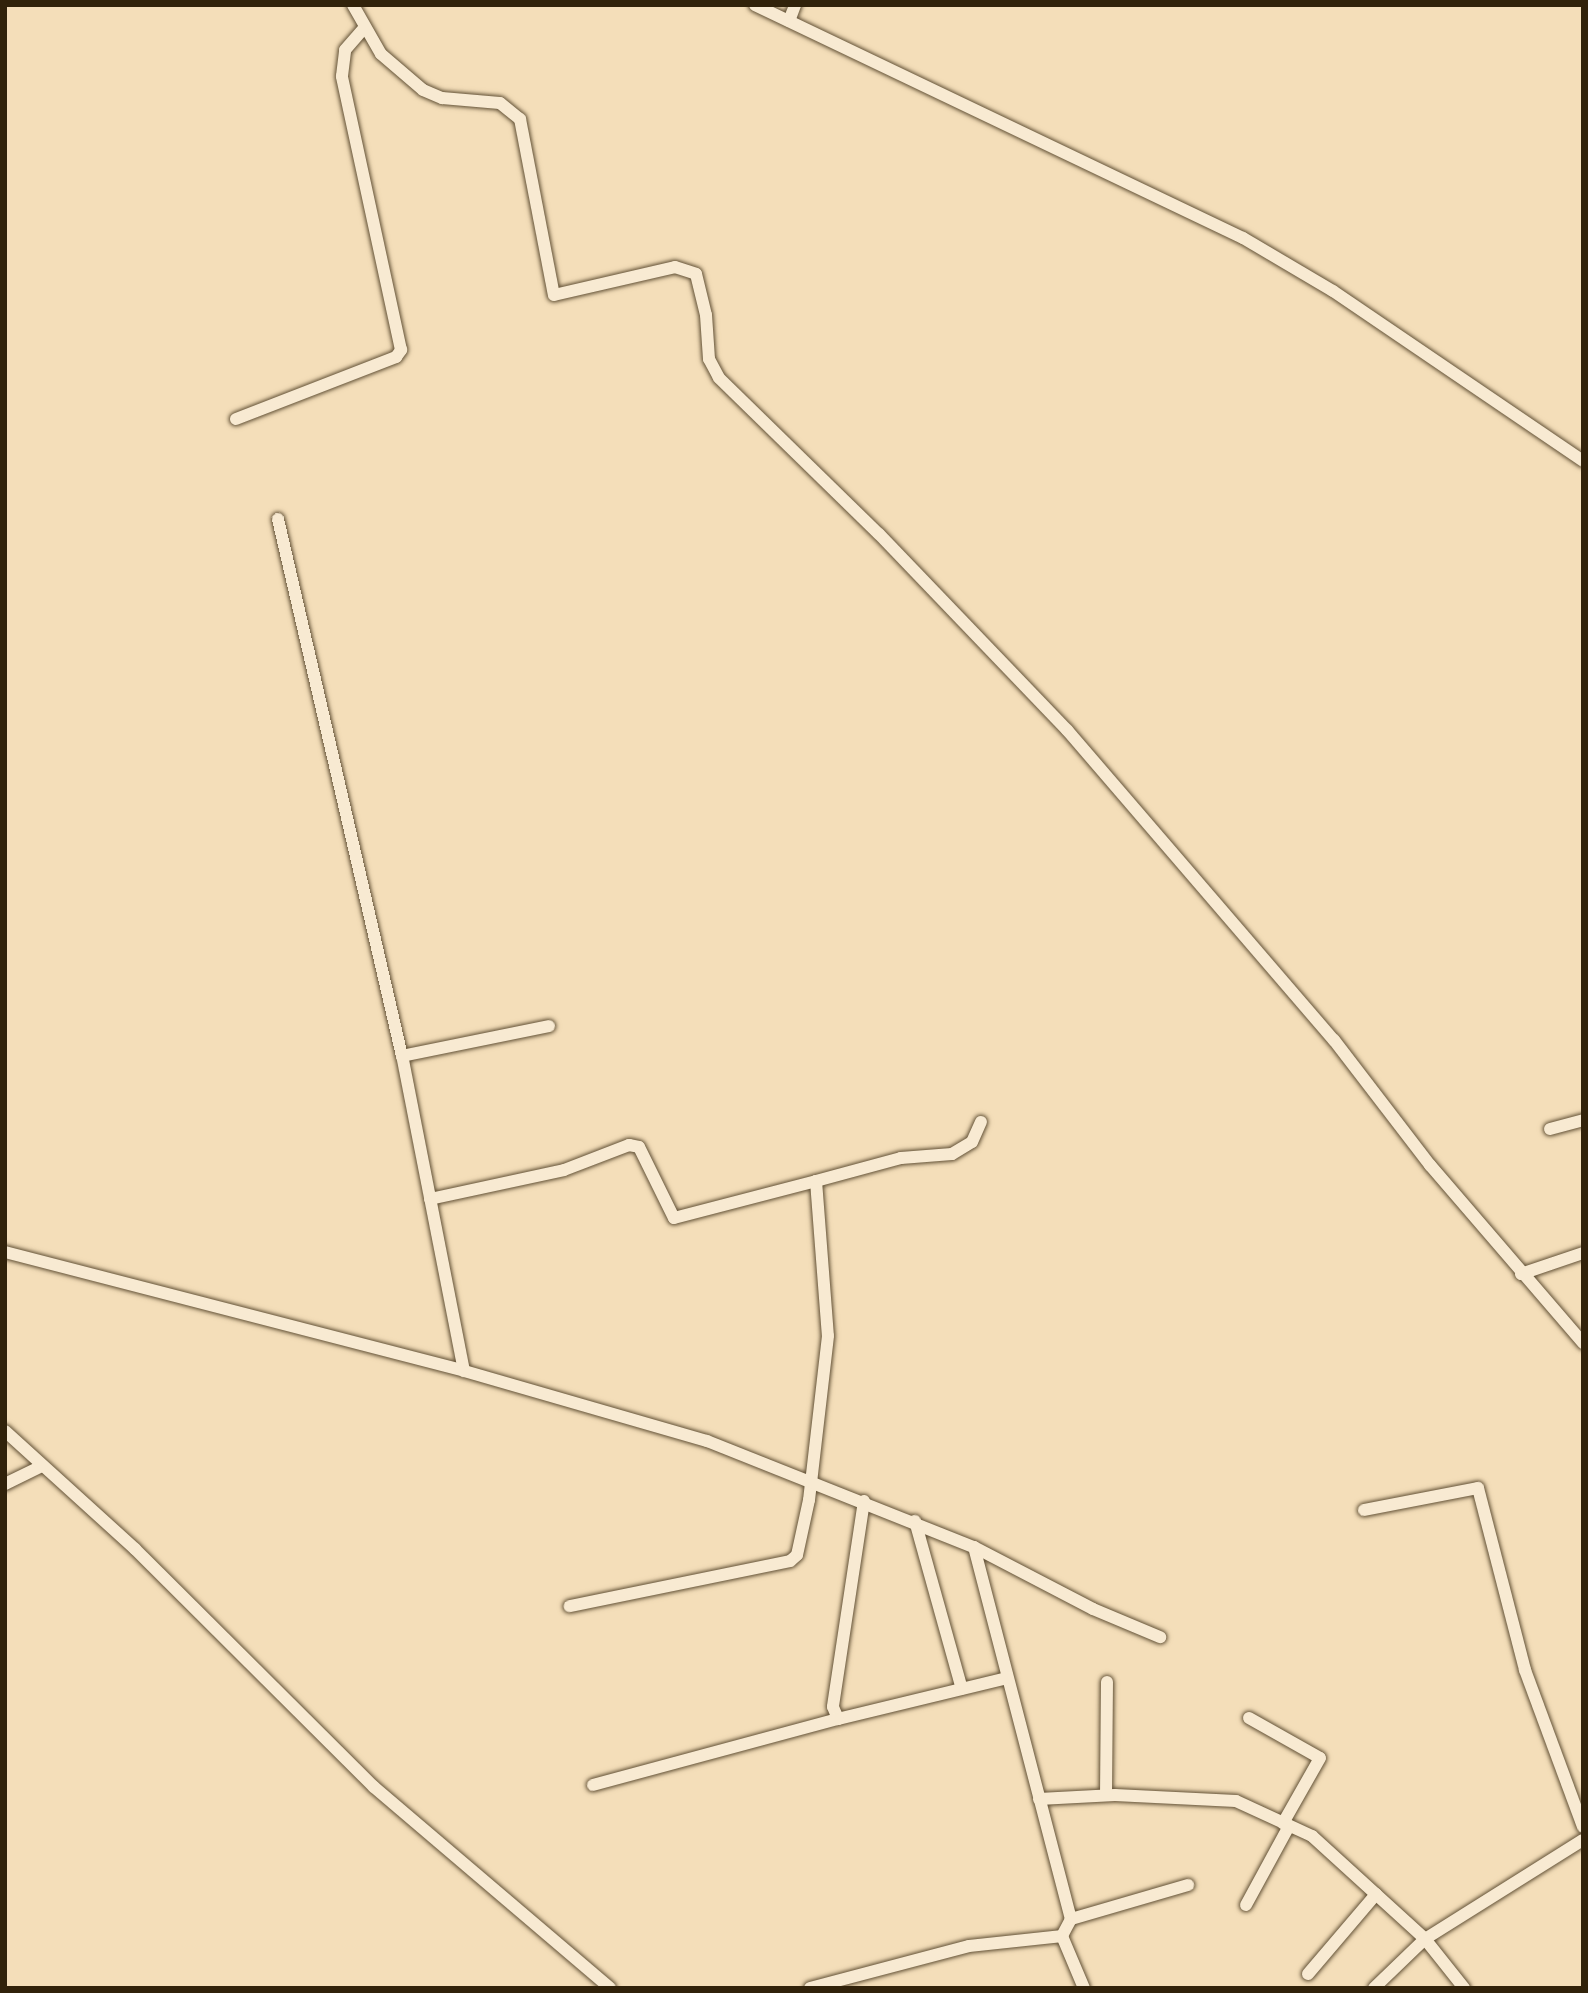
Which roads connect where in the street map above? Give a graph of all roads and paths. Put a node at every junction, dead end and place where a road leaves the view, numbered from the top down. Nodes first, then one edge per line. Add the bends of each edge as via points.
1 (353, 5) edge
2 (755, 5) edge
3 (795, 5) edge
4 (789, 21) junction
5 (363, 29) junction
6 (236, 419) dead end
7 (1583, 461) edge
8 (278, 519) dead end
9 (549, 1026) dead end
10 (402, 1056) junction
11 (1583, 1120) edge
12 (981, 1122) dead end
13 (1550, 1129) dead end
14 (816, 1181) junction
15 (430, 1199) junction
16 (5, 1252) edge
17 (1583, 1253) edge
18 (1521, 1274) junction
19 (1583, 1343) edge
20 (464, 1371) junction
21 (5, 1431) edge
22 (40, 1467) junction
23 (812, 1479) junction
24 (5, 1484) edge
25 (864, 1501) junction
26 (1364, 1510) dead end
27 (915, 1521) junction
28 (974, 1547) junction
29 (570, 1606) dead end
30 (1160, 1637) dead end
31 (1007, 1678) junction
32 (1107, 1682) dead end
33 (962, 1689) junction
34 (1249, 1718) dead end
35 (838, 1719) junction
36 (593, 1785) dead end
37 (1106, 1795) junction
38 (1039, 1799) junction
39 (1286, 1824) junction
40 (1583, 1827) edge
41 (1583, 1840) edge
42 (1188, 1885) dead end
43 (1376, 1894) junction
44 (1246, 1905) dead end
45 (1071, 1919) junction
46 (1062, 1936) junction
47 (1425, 1938) junction
48 (1308, 1973) dead end
49 (610, 1988) edge
50 (810, 1988) edge
51 (1084, 1988) edge
52 (1374, 1988) edge
53 (1464, 1988) edge

1 - 5 street
2 - 4 street
3 - 4 street
4 - 7 street via 1243,238 1333,291
5 - 6 street via 345,50 341,76 401,350 396,358
5 - 18 street via 381,54 427,93 500,103 520,120 554,295 675,267 696,274 706,315 709,359 719,378 927,583 1067,730 1334,1040
8 - 10 street
9 - 10 street
10 - 15 street
11 - 13 street
12 - 14 street via 972,1142 952,1154 901,1158
14 - 15 street via 674,1218 639,1147 629,1145 564,1170
14 - 23 street via 828,1336
15 - 20 street
16 - 20 street
17 - 18 street
18 - 19 street
20 - 23 street via 707,1441
21 - 22 street
22 - 24 street
22 - 49 street via 135,1549 374,1787
23 - 25 street
23 - 29 street via 799,1552 793,1560
25 - 27 street
25 - 35 street via 833,1707
26 - 40 street via 1478,1489 1525,1670
27 - 28 street
27 - 33 street
28 - 30 street via 1093,1609
28 - 31 street
31 - 33 street
31 - 38 street
32 - 37 street
33 - 35 street
34 - 39 street via 1320,1758
35 - 36 street
37 - 38 street
37 - 39 street via 1236,1801
38 - 45 street
39 - 43 street via 1312,1836
39 - 44 street
41 - 47 street
42 - 45 street
43 - 47 street
43 - 48 street
45 - 46 street
46 - 50 street via 969,1946
46 - 51 street
47 - 52 street
47 - 53 street

